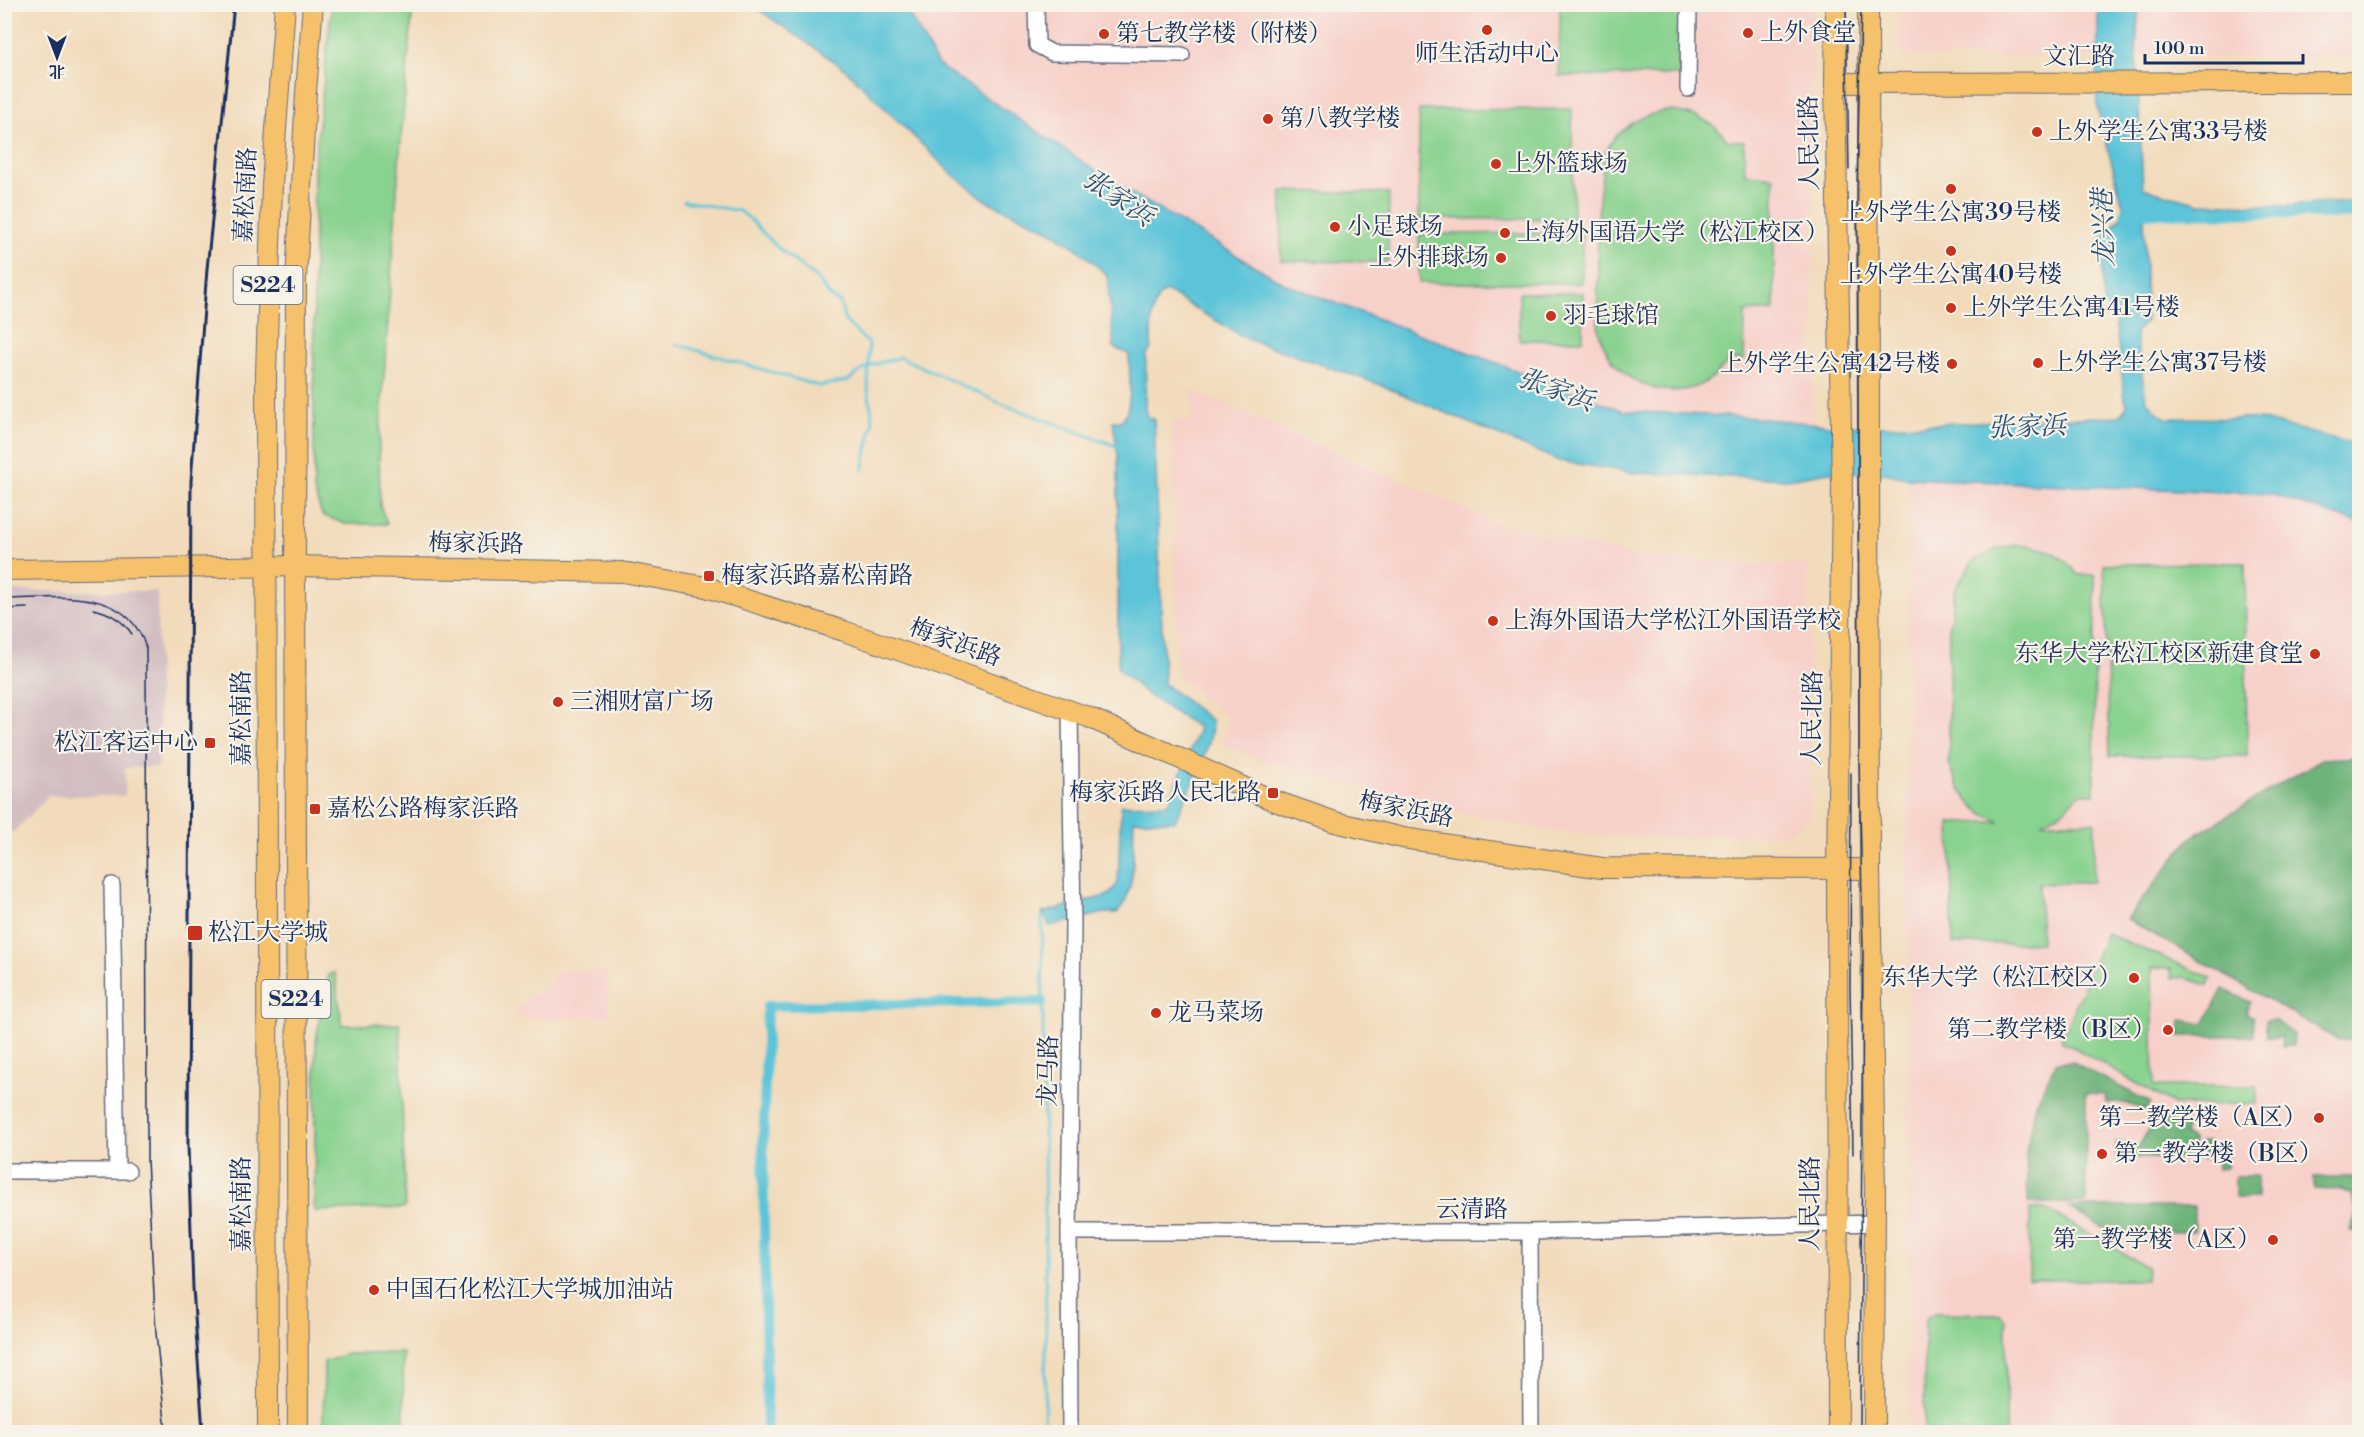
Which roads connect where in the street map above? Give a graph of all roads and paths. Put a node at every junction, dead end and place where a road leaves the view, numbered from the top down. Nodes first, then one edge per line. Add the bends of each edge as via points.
1 (285, 4) edge
2 (313, 4) edge
3 (1036, 4) edge
4 (1689, 4) edge
5 (1836, 4) edge
6 (1868, 4) edge
7 (1182, 55) dead end
8 (1835, 82) junction
9 (2360, 82) edge
10 (1869, 83) junction
11 (1688, 89) dead end
12 (267, 566) junction
13 (295, 566) junction
14 (4, 570) edge
15 (1070, 711) junction
16 (1870, 869) junction
17 (1837, 870) junction
18 (112, 885) dead end
19 (4, 1172) edge
20 (1875, 1223) junction
21 (1836, 1224) junction
22 (1069, 1232) junction
23 (1530, 1232) junction
24 (268, 1432) edge
25 (298, 1432) edge
26 (1070, 1432) edge
27 (1531, 1432) edge
28 (1838, 1432) edge
29 (1874, 1432) edge

1 - 12 main road, 嘉松南路 / S224 via 268,279
2 - 13 main road, S224 via 296,280
3 - 7 street via 1037,45 1052,53
4 - 11 street
5 - 8 main road, 人民北路
6 - 10 main road
8 - 10 main road, 文汇路
8 - 17 main road, 人民北路 via 1842,414
9 - 10 main road, 文汇路
10 - 16 main road
12 - 13 main road, 梅家浜路
12 - 14 main road, 梅家浜路
12 - 24 main road, 嘉松南路 / S224
13 - 15 main road, 梅家浜路 via 622,572 706,587
13 - 25 main road, S224
15 - 17 main road, 梅家浜路 via 1272,800 1335,822 1403,838 1602,868
15 - 22 street, 龙马路 via 1073,928
16 - 17 main road, 梅家浜路
16 - 20 main road
17 - 21 main road, 人民北路
18 - 19 street via 123,1171
20 - 21 street, 云清路
20 - 29 main road
21 - 23 street, 云清路
21 - 28 main road, 人民北路
22 - 23 street, 云清路
22 - 26 street, 龙马路
23 - 27 street

